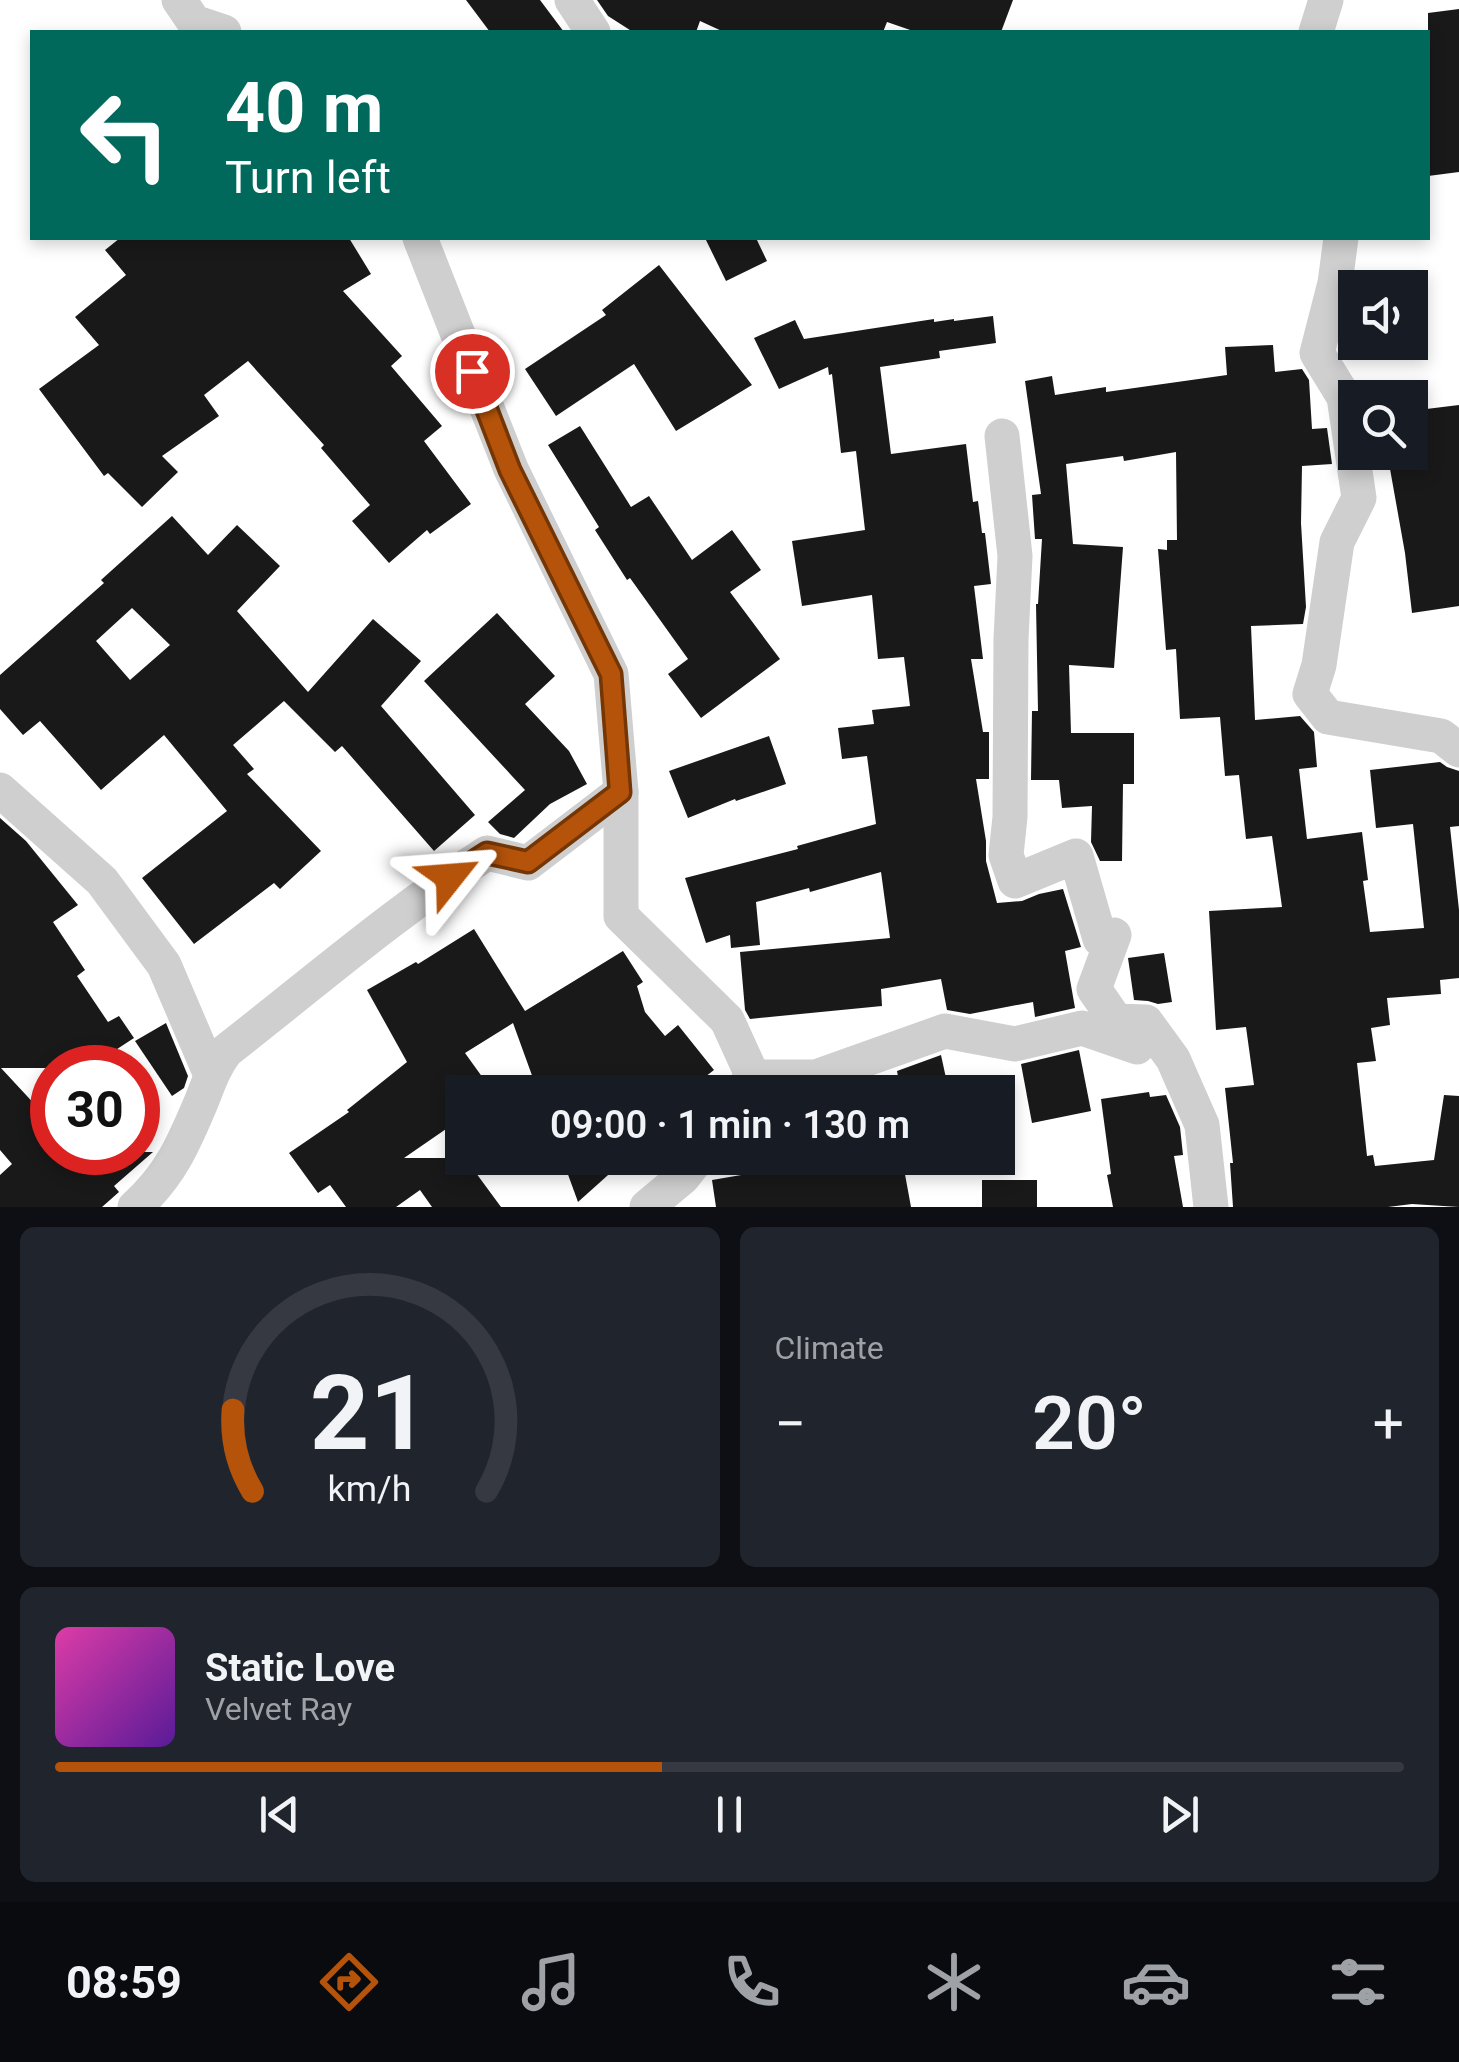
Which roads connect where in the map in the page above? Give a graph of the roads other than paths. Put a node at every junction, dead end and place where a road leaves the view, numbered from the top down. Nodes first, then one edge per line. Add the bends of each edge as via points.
1 (179, 0) edge
2 (572, 0) edge
3 (1326, 0) edge
4 (218, 30) edge
5 (592, 30) edge
6 (1317, 30) edge
7 (421, 240) edge
8 (1342, 240) edge
9 (1002, 436) dead end
10 (1459, 750) edge
11 (0, 790) edge
12 (620, 792) junction
13 (1173, 1059) junction
14 (211, 1075) junction
15 (743, 1075) edge
16 (821, 1075) edge
17 (685, 1175) edge
18 (135, 1207) edge
19 (647, 1207) edge
20 (1211, 1207) edge

1 - 4 street via 194,22
2 - 5 street
3 - 6 street
7 - 12 street via 510,470 611,674
8 - 10 street via 1317,353 1344,397 1359,498 1337,542 1310,694 1328,717 1441,736
9 - 13 street via 1015,556 1006,854 1014,882 1076,856 1100,939 1114,935 1094,989 1116,1022 1146,1022
11 - 14 street via 102,881 164,965
12 - 14 street via 528,862 487,853 450,877 226,1051
12 - 15 street via 621,916 727,1020
13 - 16 street via 1082,1028 1015,1044 945,1030
13 - 20 street via 1202,1124
14 - 18 street via 178,1155
17 - 19 street

